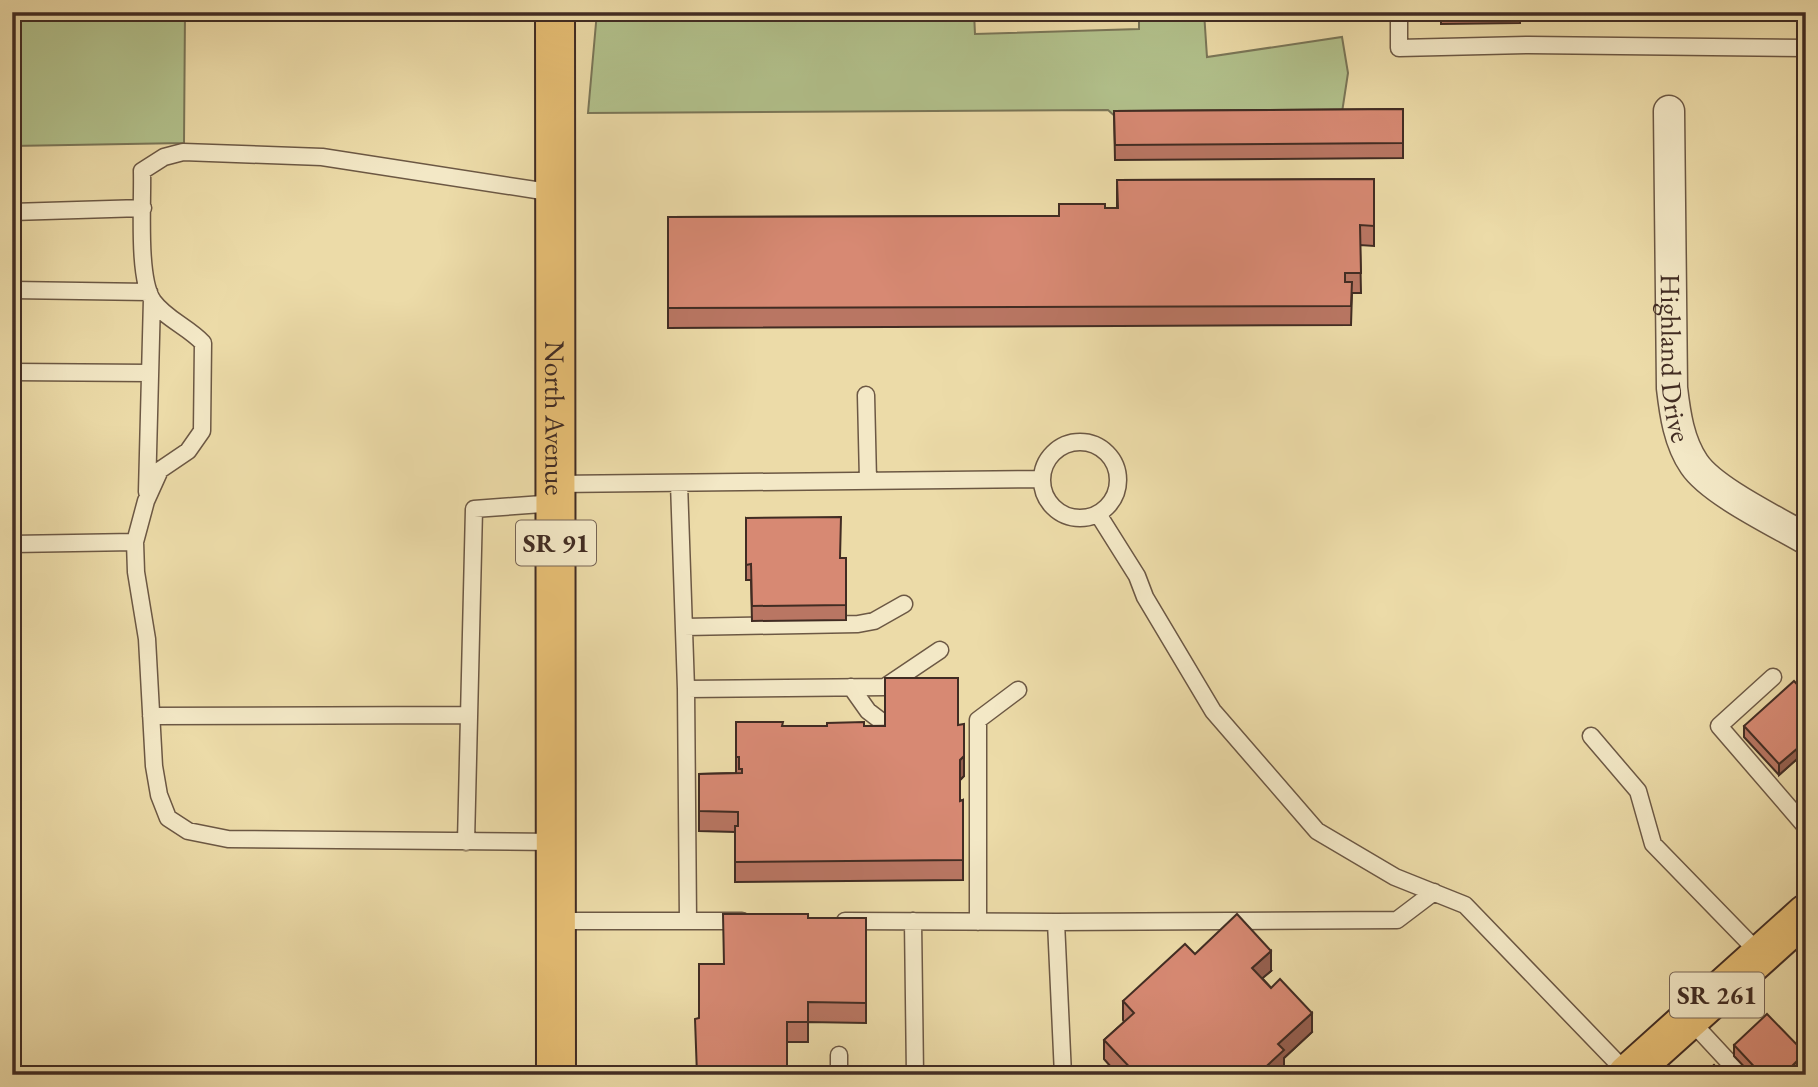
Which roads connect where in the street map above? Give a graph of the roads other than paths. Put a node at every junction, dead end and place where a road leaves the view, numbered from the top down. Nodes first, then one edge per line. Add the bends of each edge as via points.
1 (555, 12) edge
2 (1399, 12) edge
3 (1806, 48) edge
4 (1669, 111) dead end
5 (555, 193) junction
6 (143, 208) junction
7 (12, 212) edge
8 (12, 290) edge
9 (151, 295) junction
10 (12, 372) edge
11 (150, 373) junction
12 (866, 395) dead end
13 (1042, 479) junction
14 (868, 480) junction
15 (679, 483) junction
16 (556, 493) junction
17 (146, 501) junction
18 (1098, 514) junction
19 (1806, 539) edge
20 (135, 542) junction
21 (12, 544) edge
22 (904, 604) dead end
23 (684, 627) junction
24 (940, 650) dead end
25 (1773, 677) dead end
26 (851, 687) junction
27 (686, 689) junction
28 (1018, 690) dead end
29 (469, 715) junction
30 (151, 716) junction
31 (978, 723) junction
32 (885, 724) edge
33 (958, 724) edge
34 (1591, 736) dead end
35 (1806, 827) edge
36 (466, 842) junction
37 (555, 842) junction
38 (1434, 892) junction
39 (1806, 914) edge
40 (556, 921) junction
41 (688, 921) junction
42 (754, 921) edge
43 (834, 921) edge
44 (913, 921) junction
45 (978, 922) junction
46 (1056, 922) junction
47 (1761, 954) junction
48 (1689, 1019) junction
49 (839, 1055) dead end
50 (1628, 1074) edge
51 (556, 1075) edge
52 (839, 1075) edge
53 (915, 1075) edge
54 (1063, 1075) edge
55 (1741, 1075) edge

1 - 5 main road, North Avenue / SR 91
2 - 3 lane via 1399,48
4 - 19 street, Highland Drive via 1672,388 1681,435 1695,466 1718,487
5 - 6 lane via 322,157 183,152 142,171
5 - 16 main road, North Avenue / SR 91
6 - 7 lane
6 - 9 lane via 144,277
8 - 9 lane
9 - 11 lane
9 - 17 lane via 166,315 203,343 202,431 188,451 160,470
10 - 11 lane
11 - 17 lane
12 - 14 lane
13 - 14 lane
13 - 18 lane via 1044,495 1060,513 1072,518
13 - 18 lane via 1047,460 1066,444 1092,443 1104,450 1112,459 1119,484 1115,497
14 - 15 lane
15 - 16 lane
15 - 23 lane
16 - 29 lane via 474,509
16 - 37 main road, North Avenue / SR 91
17 - 20 lane
18 - 38 lane via 1213,711 1317,831 1395,877
20 - 21 lane
20 - 30 lane
22 - 23 lane via 858,624
23 - 27 lane
24 - 26 lane via 885,687
25 - 35 lane via 1719,726
26 - 27 lane
26 - 32 lane via 868,711
27 - 41 lane
28 - 31 lane
29 - 30 lane
29 - 36 lane
30 - 36 lane via 159,795 168,818 188,831 228,839
31 - 33 lane
31 - 45 lane
34 - 47 lane via 1638,791 1653,844
36 - 37 lane
37 - 40 main road, North Avenue / SR 91
38 - 46 lane via 1397,920
38 - 50 lane via 1465,905
39 - 47 main road, SR 261
40 - 41 lane
40 - 51 main road, North Avenue / SR 91
41 - 42 lane
43 - 44 lane
44 - 45 lane
44 - 53 lane
45 - 46 lane
46 - 54 lane
47 - 48 main road, SR 261
48 - 50 main road, SR 261
48 - 55 lane
49 - 52 lane

